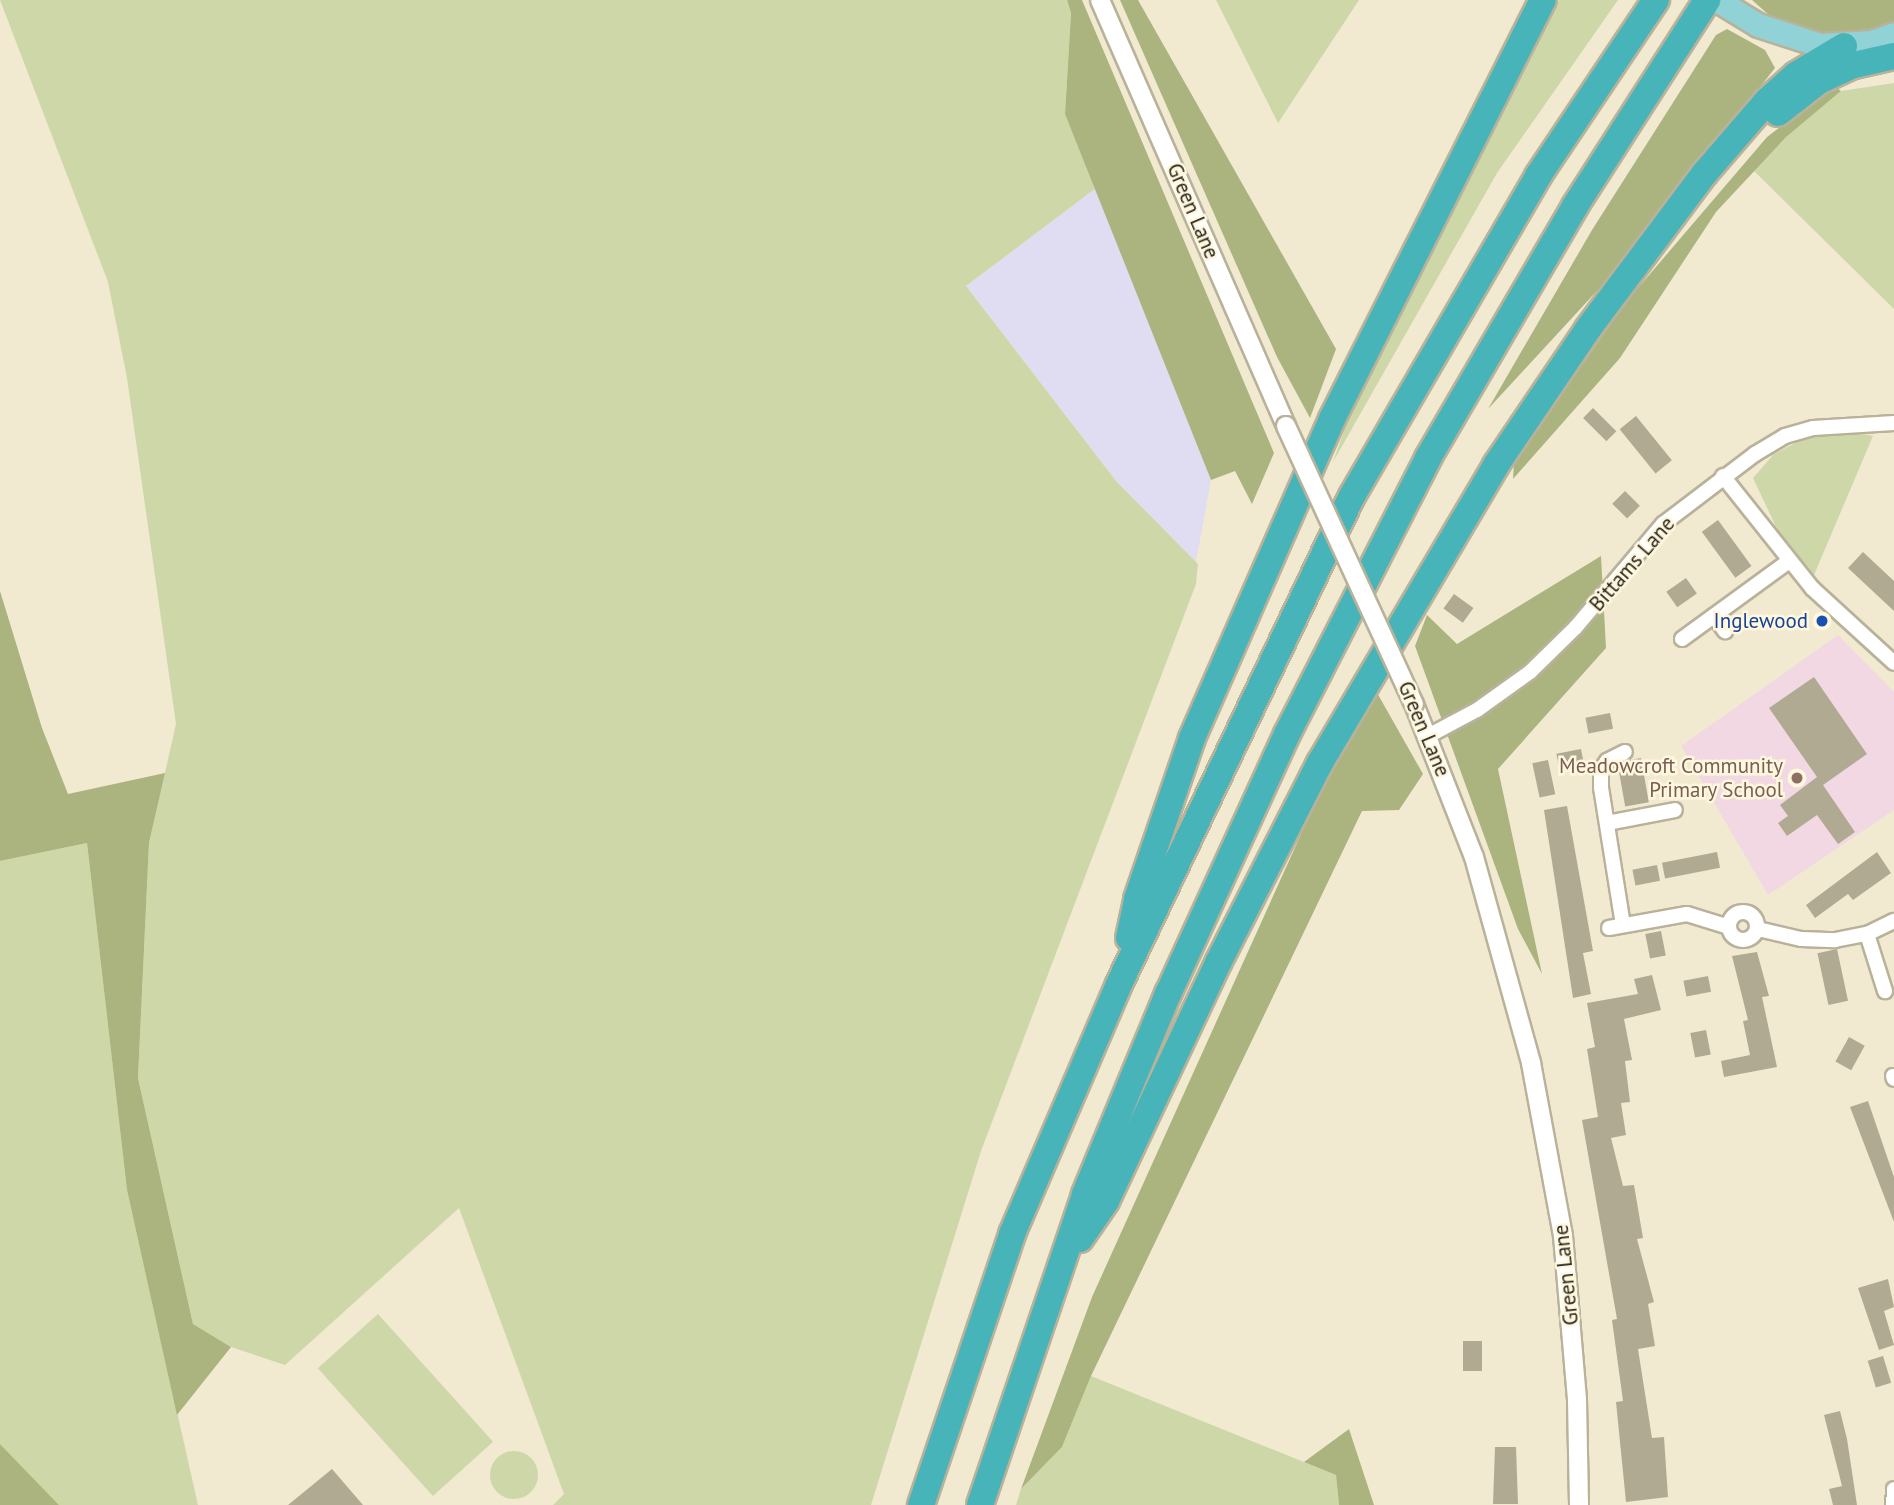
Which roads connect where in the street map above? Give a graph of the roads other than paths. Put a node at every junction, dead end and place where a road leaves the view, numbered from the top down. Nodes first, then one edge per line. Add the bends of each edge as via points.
1 (1100, 0) edge
2 (1656, 0) edge
3 (1707, 0) edge
4 (1717, 0) edge
5 (1541, 2) edge
6 (1894, 34) edge
7 (1844, 46) junction
8 (1894, 56) edge
9 (1679, 211) junction
10 (1894, 423) edge
11 (1723, 476) junction
12 (1789, 561) junction
13 (1714, 616) junction
14 (1725, 631) dead end
15 (1682, 639) dead end
16 (1894, 663) edge
17 (1427, 736) junction
18 (1625, 752) dead end
19 (1675, 810) dead end
20 (1607, 823) junction
21 (1894, 921) edge
22 (1623, 925) junction
23 (1609, 928) dead end
24 (1867, 934) junction
25 (1119, 984) junction
26 (1885, 991) dead end
27 (1059, 1269) junction
28 (1894, 1489) edge
29 (921, 1505) edge
30 (980, 1505) edge
31 (1579, 1505) edge
32 (1893, 1505) edge

1 - 17 street, Green Lane, bridge
2 - 25 highway via 1538,176 1352,496
3 - 27 highway via 1575,205 1416,482 1287,734 1168,994
4 - 7 main road via 1758,26 1797,40
5 - 25 highway via 1365,348 1192,738 1138,899
6 - 7 main road
7 - 9 highway via 1796,75 1766,101
8 - 9 highway via 1854,65 1819,81 1788,104
9 - 27 highway via 1588,329 1496,465 1371,670 1219,961 1106,1201
10 - 11 street, Bittams Lane via 1868,421 1785,436
11 - 12 street
11 - 17 street, Bittams Lane via 1663,524 1553,652 1477,710
12 - 13 street
12 - 16 street
13 - 14 street
13 - 15 street
17 - 31 street, Green Lane via 1492,915 1531,1063 1560,1214 1575,1367
18 - 20 street via 1614,755 1601,770
19 - 20 street
20 - 22 street
21 - 24 street
22 - 23 street
22 - 24 street via 1688,914 1729,927 1742,940 1758,929 1819,941
24 - 26 street
25 - 29 highway via 1012,1234
27 - 30 highway
28 - 32 street

